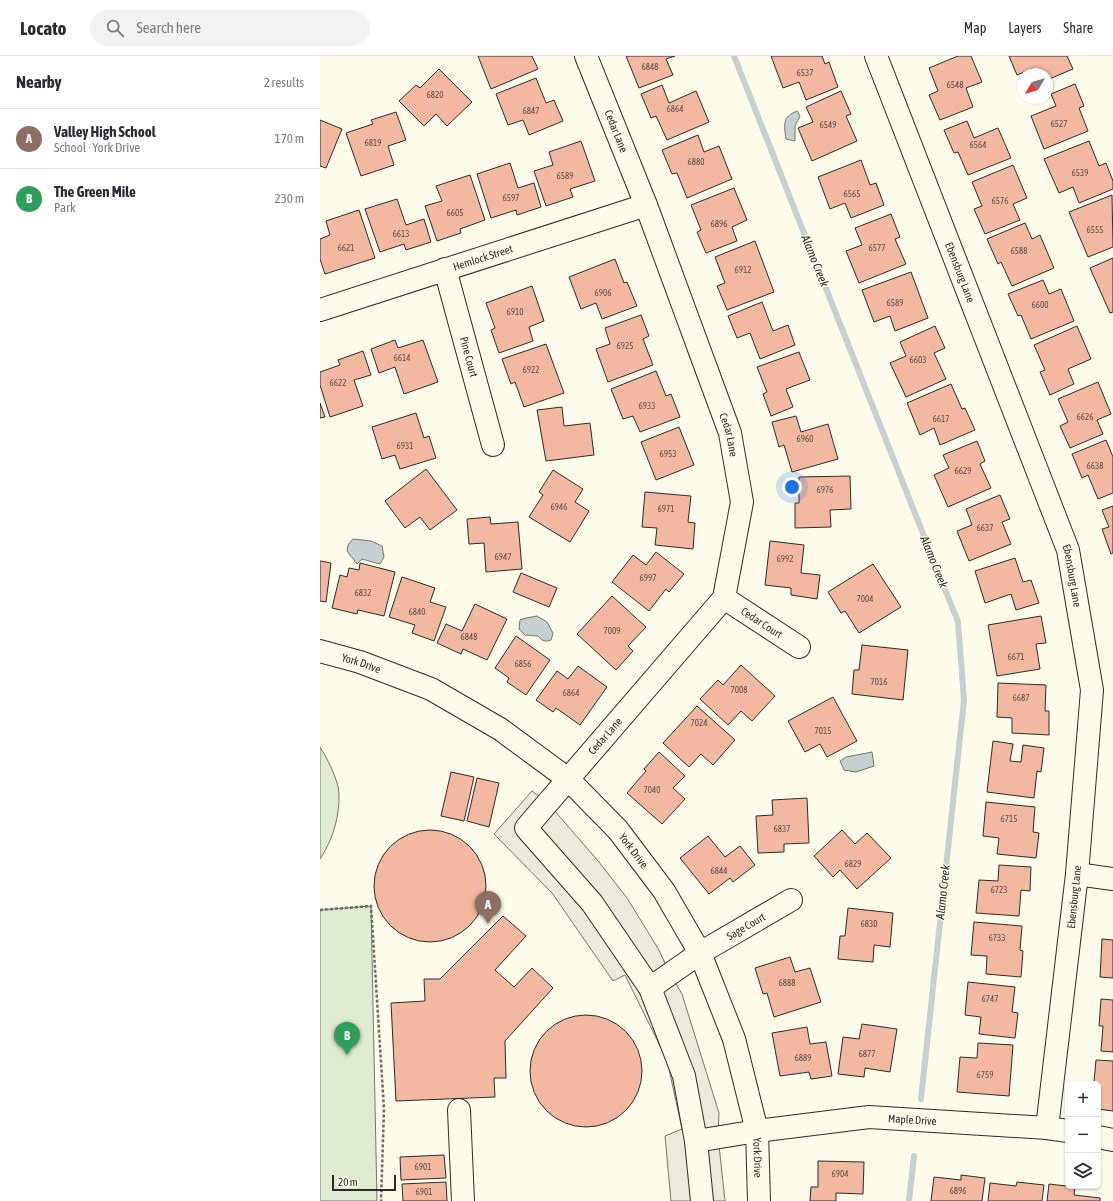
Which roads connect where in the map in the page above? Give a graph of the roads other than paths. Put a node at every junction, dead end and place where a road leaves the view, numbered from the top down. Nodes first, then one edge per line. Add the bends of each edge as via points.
1 (586, 56) edge
2 (876, 56) edge
3 (646, 205) junction
4 (445, 269) junction
5 (320, 310) edge
6 (493, 445) dead end
7 (724, 598) junction
8 (799, 647) dead end
9 (320, 651) edge
10 (568, 779) junction
11 (1077, 874) junction
12 (1113, 879) edge
13 (791, 900) dead end
14 (700, 953) junction
15 (650, 988) junction
16 (459, 1110) dead end
17 (1058, 1130) edge
18 (757, 1131) junction
19 (1101, 1138) edge
20 (1113, 1140) edge
21 (696, 1141) junction
22 (463, 1201) edge
23 (702, 1201) edge
24 (759, 1201) edge

1 - 3 street, Cedar Lane
2 - 11 street, Ebensburg Lane via 1068,550 1092,690
3 - 4 street, Hemlock Street
3 - 7 street, Cedar Lane via 730,432 742,502
4 - 5 street, Hemlock Street
4 - 6 street, Pine Court
7 - 8 street, Cedar Court
7 - 10 street, Cedar Lane
9 - 10 street, York Drive via 360,662 430,689 500,729
10 - 14 street, York Drive via 618,830 664,891
10 - 15 street, Cedar Lane via 526,828 592,902
11 - 12 street
11 - 17 street, Ebensburg Lane
13 - 14 street, Sage Court
14 - 15 street, Sage Court
14 - 18 street, York Drive via 734,1039
15 - 21 street via 684,1076
16 - 22 street
17 - 18 street, Maple Drive via 869,1117
18 - 21 street, Maple Drive
18 - 24 street, York Drive
19 - 20 street
21 - 23 street

